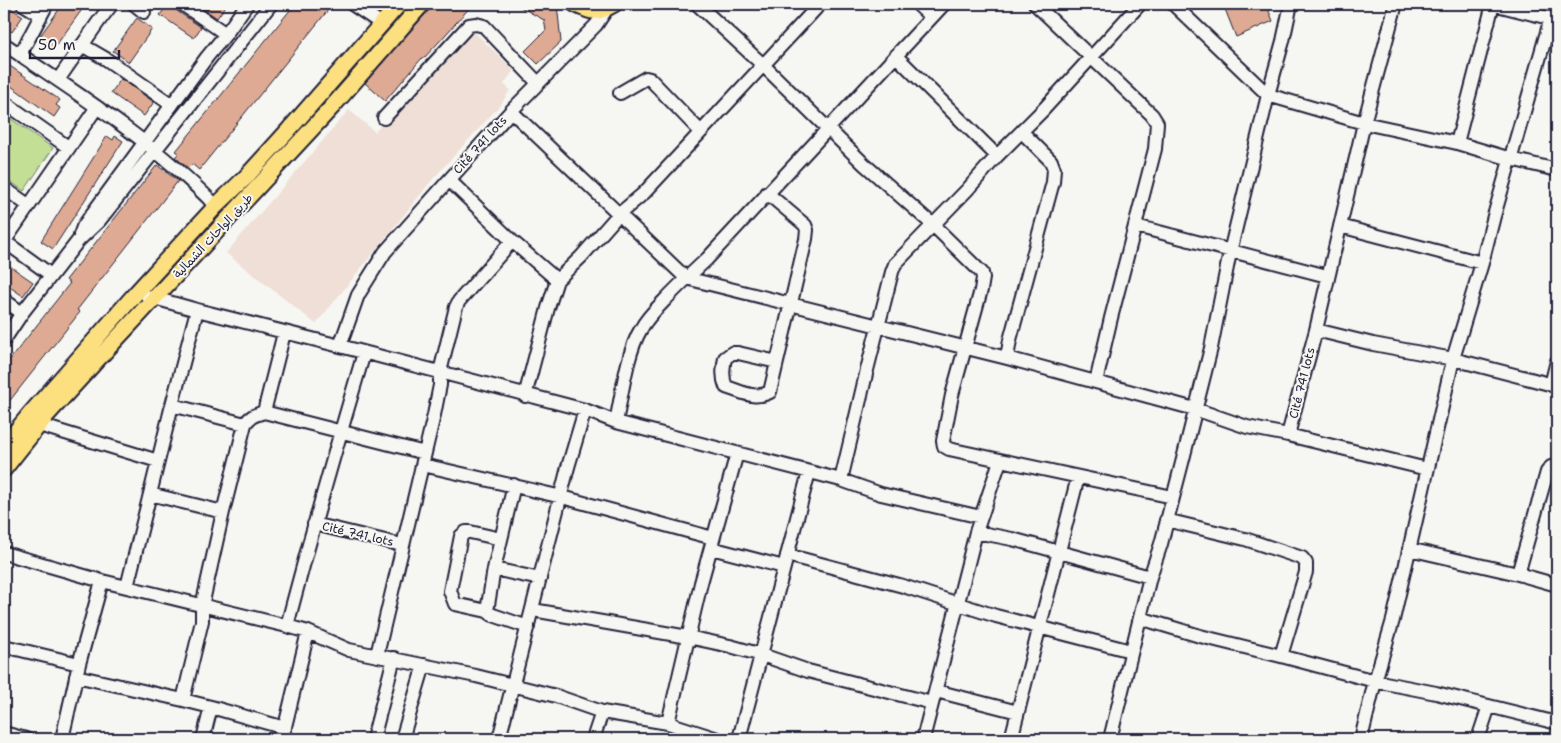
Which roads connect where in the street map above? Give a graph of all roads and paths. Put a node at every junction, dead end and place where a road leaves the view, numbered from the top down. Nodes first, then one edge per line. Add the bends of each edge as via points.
1 (23, 4) edge
2 (112, 4) edge
3 (185, 4) edge
4 (247, 4) edge
5 (271, 4) edge
6 (352, 4) edge
7 (399, 4) edge
8 (422, 4) edge
9 (575, 4) edge
10 (697, 4) edge
11 (820, 4) edge
12 (917, 4) edge
13 (944, 4) edge
14 (1035, 4) edge
15 (1140, 4) edge
16 (1173, 4) edge
17 (1291, 4) edge
18 (1396, 4) edge
19 (1493, 4) edge
20 (610, 5) edge
21 (44, 9) edge
22 (931, 17) junction
23 (1554, 19) edge
24 (382, 24) junction
25 (226, 34) junction
26 (4, 44) edge
27 (82, 45) junction
28 (20, 55) junction
29 (896, 56) junction
30 (1092, 57) junction
31 (763, 65) junction
32 (58, 80) junction
33 (538, 83) junction
34 (620, 93) dead end
35 (1268, 95) junction
36 (4, 102) edge
37 (172, 104) junction
38 (97, 107) junction
39 (511, 111) junction
40 (384, 118) dead end
41 (1364, 123) junction
42 (829, 128) junction
43 (700, 131) junction
44 (1022, 132) junction
45 (145, 143) junction
46 (1457, 143) junction
47 (68, 147) junction
48 (156, 151) junction
49 (997, 156) junction
50 (1511, 159) junction
51 (1557, 170) edge
52 (449, 180) junction
53 (4, 188) edge
54 (767, 193) junction
55 (28, 205) junction
56 (216, 206) junction
57 (618, 214) junction
58 (932, 224) junction
59 (1136, 226) junction
60 (1340, 226) junction
61 (78, 241) junction
62 (512, 241) junction
63 (4, 242) edge
64 (1230, 252) junction
65 (1482, 263) junction
66 (51, 275) junction
67 (1327, 276) junction
68 (686, 278) junction
69 (557, 280) junction
70 (137, 292) junction
71 (155, 298) junction
72 (4, 300) edge
73 (791, 303) junction
74 (198, 310) junction
75 (22, 313) junction
76 (878, 325) junction
77 (1316, 330) junction
78 (284, 332) junction
79 (4, 340) edge
80 (340, 346) junction
81 (966, 348) junction
82 (364, 353) junction
83 (1007, 358) junction
84 (1453, 359) junction
85 (1557, 361) edge
86 (777, 362) junction
87 (440, 372) junction
88 (1096, 382) junction
89 (1554, 386) edge
90 (525, 396) junction
91 (172, 405) junction
92 (1195, 409) junction
93 (585, 410) junction
94 (264, 412) junction
95 (616, 422) junction
96 (245, 424) junction
97 (39, 425) junction
98 (342, 431) junction
99 (1288, 435) junction
100 (4, 446) edge
101 (737, 452) junction
102 (424, 459) junction
103 (158, 461) junction
104 (1000, 461) junction
105 (1557, 466) edge
106 (4, 469) edge
107 (1427, 470) junction
108 (809, 472) junction
109 (1078, 478) junction
110 (841, 480) junction
111 (514, 485) junction
112 (150, 494) junction
113 (562, 497) junction
114 (1173, 497) junction
115 (223, 512) junction
116 (981, 517) junction
117 (1166, 520) junction
118 (314, 524) junction
119 (976, 532) junction
120 (501, 539) junction
121 (712, 543) junction
122 (402, 544) junction
123 (1409, 549) junction
124 (1058, 553) junction
125 (6, 555) edge
126 (785, 561) junction
127 (494, 569) junction
128 (1518, 574) junction
129 (1150, 577) junction
130 (540, 579) junction
131 (102, 581) junction
132 (1557, 585) edge
133 (127, 587) junction
134 (957, 604) junction
135 (202, 606) junction
136 (533, 610) junction
137 (487, 611) junction
138 (1140, 618) junction
139 (287, 626) junction
140 (1039, 626) junction
141 (528, 627) junction
142 (308, 632) junction
143 (688, 637) junction
144 (4, 646) edge
145 (1131, 651) junction
146 (376, 654) junction
147 (762, 654) junction
148 (1282, 656) junction
149 (394, 658) junction
150 (424, 664) junction
151 (78, 670) junction
152 (1375, 681) junction
153 (513, 686) junction
154 (934, 697) junction
155 (183, 700) junction
156 (1489, 706) junction
157 (211, 707) junction
158 (602, 712) junction
159 (1018, 712) junction
160 (668, 723) junction
161 (1557, 723) edge
162 (4, 733) edge
163 (284, 734) edge
164 (26, 739) edge
165 (62, 739) edge
166 (203, 739) edge
167 (373, 739) edge
168 (402, 739) edge
169 (499, 739) edge
170 (593, 739) edge
171 (718, 739) edge
172 (739, 739) edge
173 (923, 739) edge
174 (1011, 739) edge
175 (1110, 739) edge
176 (1360, 739) edge
177 (1478, 739) edge

1 - 21 street
2 - 27 street
3 - 25 street
4 - 25 street
5 - 48 street
6 - 24 street
7 - 24 main road, طريق الواحات الشمالية
8 - 71 main road, طريق الواحات الشمالية via 332,107
9 - 20 main road via 593,11
10 - 31 street
11 - 31 street
12 - 22 street
13 - 22 street
14 - 30 street
15 - 30 street
16 - 35 street
17 - 35 street
18 - 41 street, Cité 741 lots
19 - 23 street
19 - 46 street
20 - 33 street, Cité 741 lots via 596,25
21 - 28 street
22 - 29 street
23 - 50 street
24 - 56 main road, طريق الواحات الشمالية via 246,177
25 - 37 street
26 - 28 street
27 - 32 street
27 - 37 street
28 - 32 street
29 - 42 street
29 - 49 street
30 - 44 street
30 - 59 street via 1157,123 1155,149
31 - 42 street
31 - 43 street
32 - 38 street
33 - 39 street, Cité 741 lots
33 - 40 street via 484,26 469,25
34 - 43 street via 646,78
35 - 41 street
35 - 64 street
36 - 47 street
37 - 45 street
38 - 45 street
38 - 47 street
39 - 52 street, Cité 741 lots
39 - 57 street
41 - 46 street
41 - 60 street, Cité 741 lots
42 - 54 street
42 - 58 street
43 - 57 street via 644,193
44 - 49 street
44 - 83 street via 1051,161 1054,169
45 - 48 street
45 - 61 street via 83,227
46 - 50 street
47 - 55 street
48 - 56 street
48 - 61 street via 99,221
49 - 58 street
50 - 51 street
50 - 65 street
52 - 62 street
52 - 80 street, Cité 741 lots via 385,252 358,296
53 - 55 street
54 - 68 street
54 - 73 street via 798,218 807,230
55 - 63 street
56 - 70 main road, طريق الواحات الشمالية
57 - 68 street
57 - 69 street
58 - 76 street via 896,264
58 - 81 street via 982,273 981,290
59 - 64 street
59 - 88 street
60 - 65 street
60 - 67 street, Cité 741 lots
61 - 66 street
62 - 69 street
62 - 87 street via 459,301
63 - 66 street
64 - 67 street
64 - 92 street
65 - 84 street
66 - 75 street
67 - 77 street, Cité 741 lots
68 - 73 street
68 - 95 street via 640,329 629,360
69 - 90 street
70 - 71 street
70 - 100 main road, طريق الواحات الشمالية
71 - 74 street
71 - 97 main road, طريق الواحات الشمالية
72 - 75 street
73 - 76 street
73 - 86 street
74 - 78 street
74 - 91 street
75 - 79 street
76 - 81 street
76 - 110 street
77 - 84 street
77 - 99 street, Cité 741 lots
78 - 80 street
78 - 94 street
80 - 82 street
81 - 83 street
81 - 104 street via 952,395 944,446 949,450
82 - 87 street
82 - 98 street
83 - 88 street
84 - 89 street
84 - 107 street
85 - 89 street
86 - 86 street via 770,392 762,396 726,387 723,381 725,358 732,354
87 - 90 street
87 - 102 street
88 - 92 street
90 - 93 street
91 - 96 street
91 - 103 street
92 - 99 street via 1247,427
92 - 114 street
93 - 95 street
93 - 113 street
94 - 96 street via 254,415
94 - 98 street
95 - 101 street
96 - 115 street
97 - 103 street
97 - 106 main road, طريق الواحات الشمالية
98 - 102 street
98 - 118 street
99 - 107 street
101 - 108 street
101 - 121 street
102 - 111 street
102 - 122 street
103 - 112 street
104 - 109 street
104 - 116 street
105 - 128 street via 1546,472
107 - 123 street
108 - 110 street
108 - 126 street
109 - 114 street
109 - 124 street
110 - 116 street via 881,494
111 - 113 street
111 - 120 street
112 - 115 street
112 - 133 street
113 - 121 street
113 - 130 street
114 - 117 street
115 - 135 street
116 - 119 street
117 - 129 street
117 - 148 street via 1245,539 1302,558 1306,572
118 - 122 street, Cité 741 lots
118 - 139 street
119 - 124 street
119 - 134 street
120 - 127 street
120 - 137 street via 470,532 461,536 450,591 455,604
121 - 126 street
121 - 143 street
122 - 146 street
123 - 128 street
123 - 152 street
124 - 129 street
124 - 140 street
125 - 131 street
126 - 134 street via 903,586
126 - 147 street
127 - 130 street
127 - 137 street
128 - 132 street
129 - 138 street
130 - 136 street
131 - 133 street
131 - 151 street
133 - 135 street
134 - 140 street
134 - 154 street
135 - 139 street
135 - 155 street via 202,621
136 - 141 street
136 - 143 street
137 - 141 street
138 - 145 street
138 - 148 street
139 - 142 street
140 - 145 street
140 - 159 street
141 - 153 street
142 - 146 street via 349,650
142 - 163 street
143 - 147 street
143 - 160 street
144 - 151 street
145 - 175 street
146 - 149 street
147 - 154 street via 808,671
147 - 172 street
148 - 152 street
149 - 150 street
149 - 167 street
150 - 153 street
150 - 168 street
151 - 155 street
151 - 165 street
152 - 156 street
152 - 176 street
153 - 158 street
153 - 169 street
154 - 159 street
154 - 173 street
155 - 157 street
156 - 161 street
156 - 177 street
157 - 163 street
157 - 166 street
158 - 160 street
158 - 170 street
159 - 174 street
160 - 171 street
162 - 164 street

